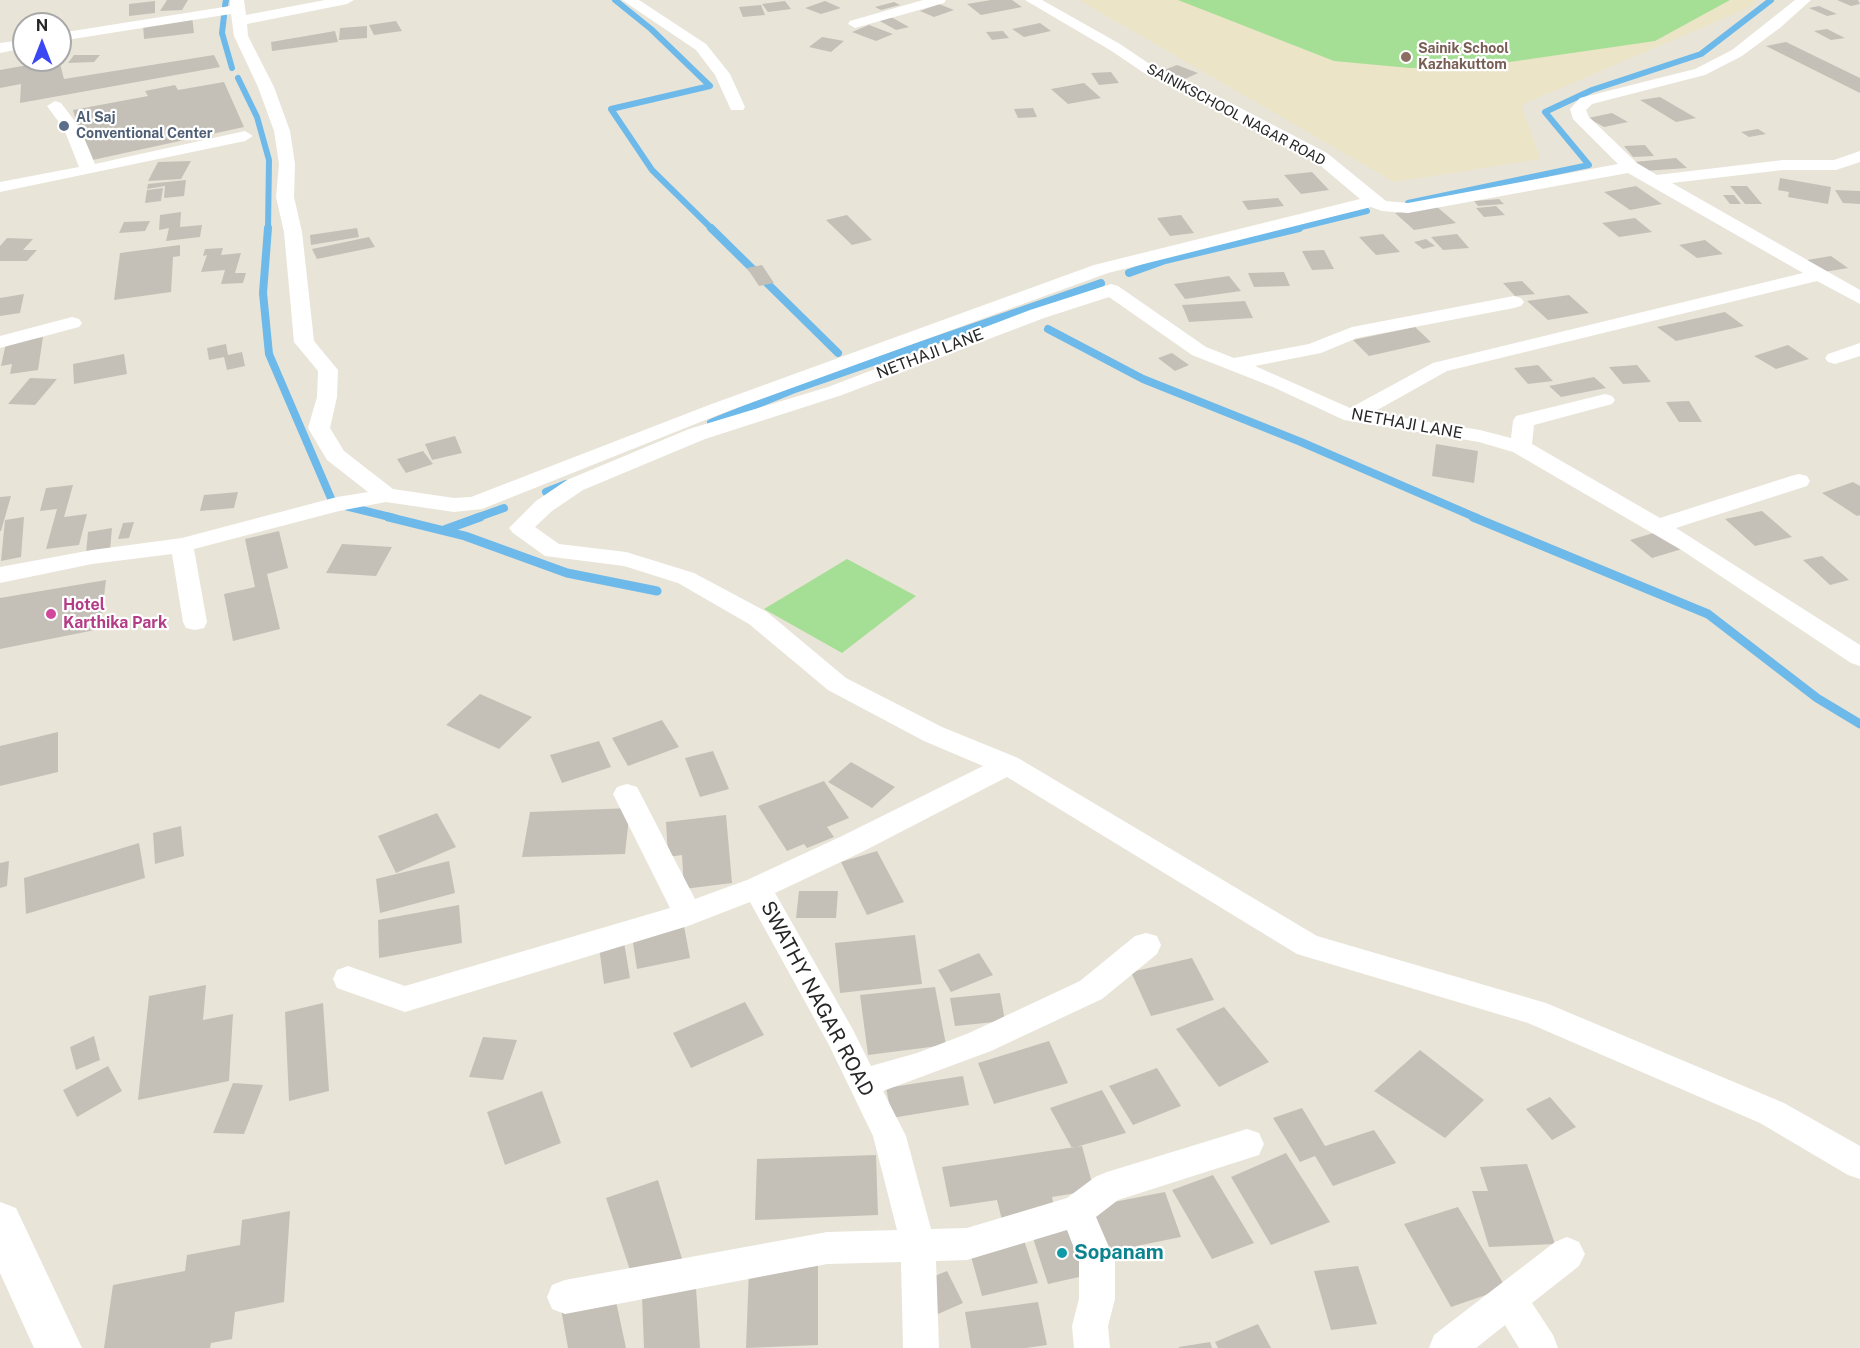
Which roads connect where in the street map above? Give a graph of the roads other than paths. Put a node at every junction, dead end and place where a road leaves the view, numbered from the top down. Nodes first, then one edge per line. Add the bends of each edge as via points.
1 (347, 0) edge
2 (629, 0) edge
3 (939, 0) edge
4 (1032, 0) edge
5 (1804, 0) edge
6 (238, 10) edge
7 (855, 24) dead end
8 (72, 35) edge
9 (55, 106) dead end
10 (737, 107) dead end
11 (245, 136) dead end
12 (1860, 156) edge
13 (1631, 167) junction
14 (89, 170) junction
15 (1654, 180) junction
16 (0, 187) edge
17 (1373, 201) junction
18 (1820, 275) junction
19 (1860, 298) edge
20 (1514, 302) dead end
21 (72, 323) dead end
22 (0, 342) edge
23 (1860, 349) edge
24 (1835, 358) dead end
25 (1232, 364) junction
26 (1605, 400) dead end
27 (1351, 416) junction
28 (1521, 447) junction
29 (1799, 481) dead end
30 (386, 495) junction
31 (1658, 526) junction
32 (182, 545) junction
33 (0, 575) edge
34 (195, 622) dead end
35 (1860, 657) edge
36 (1008, 765) junction
37 (627, 794) dead end
38 (757, 888) junction
39 (688, 914) junction
40 (1146, 945) dead end
41 (348, 979) dead end
42 (863, 1083) junction
43 (1247, 1144) dead end
44 (1860, 1164) edge
45 (1077, 1211) junction
46 (0, 1223) edge
47 (918, 1245) junction
48 (1567, 1254) dead end
49 (565, 1297) dead end
50 (1509, 1300) junction
51 (58, 1348) edge
52 (921, 1348) edge
53 (1092, 1348) edge
54 (1447, 1348) edge
55 (1540, 1348) edge

1 - 6 street
2 - 10 street via 701,47 722,74
3 - 7 street
4 - 17 street, SAINIKSCHOOL NAGAR ROAD via 1152,72 1321,157
5 - 13 street via 1737,53 1700,72 1586,101 1578,109 1581,119
6 - 8 street
6 - 30 street via 241,36 282,131 287,164 285,197 293,232 304,342 328,370 327,397 319,428 335,455
9 - 14 street via 72,128
11 - 14 street
12 - 15 street via 1836,165 1783,165
13 - 15 street
13 - 17 street via 1408,208 1382,206
14 - 16 street
15 - 18 street
17 - 30 street via 1101,269 716,409 474,504 454,505
18 - 19 street
18 - 27 street via 1440,367
20 - 25 street via 1352,333 1314,350
21 - 22 street
23 - 24 street
25 - 27 street, NETHAJI LANE
25 - 36 street, NETHAJI LANE via 1199,351 1112,290 1037,314 835,391 698,434 575,485 521,528 552,551 626,560 686,578 758,618 837,684 933,734
26 - 28 street via 1524,422
27 - 28 street, NETHAJI LANE via 1480,436
28 - 31 street, NETHAJI LANE
29 - 31 street
30 - 32 street
31 - 35 street, NETHAJI LANE
32 - 33 street
32 - 34 street
36 - 38 street, SWATHY NAGAR ROAD
36 - 44 street via 1308,945 1535,1012 1772,1113
37 - 39 street
38 - 39 street
38 - 42 street, SWATHY NAGAR ROAD
39 - 41 street via 405,999
40 - 42 street via 1091,990 980,1042
42 - 47 street, SWATHY NAGAR ROAD via 889,1136
43 - 45 street via 1107,1188
45 - 47 street via 967,1244
45 - 53 street via 1097,1261 1097,1299 1090,1326
46 - 51 street
47 - 49 street via 827,1248
47 - 52 street, SWATHY NAGAR ROAD
48 - 50 street
50 - 54 street
50 - 55 street

